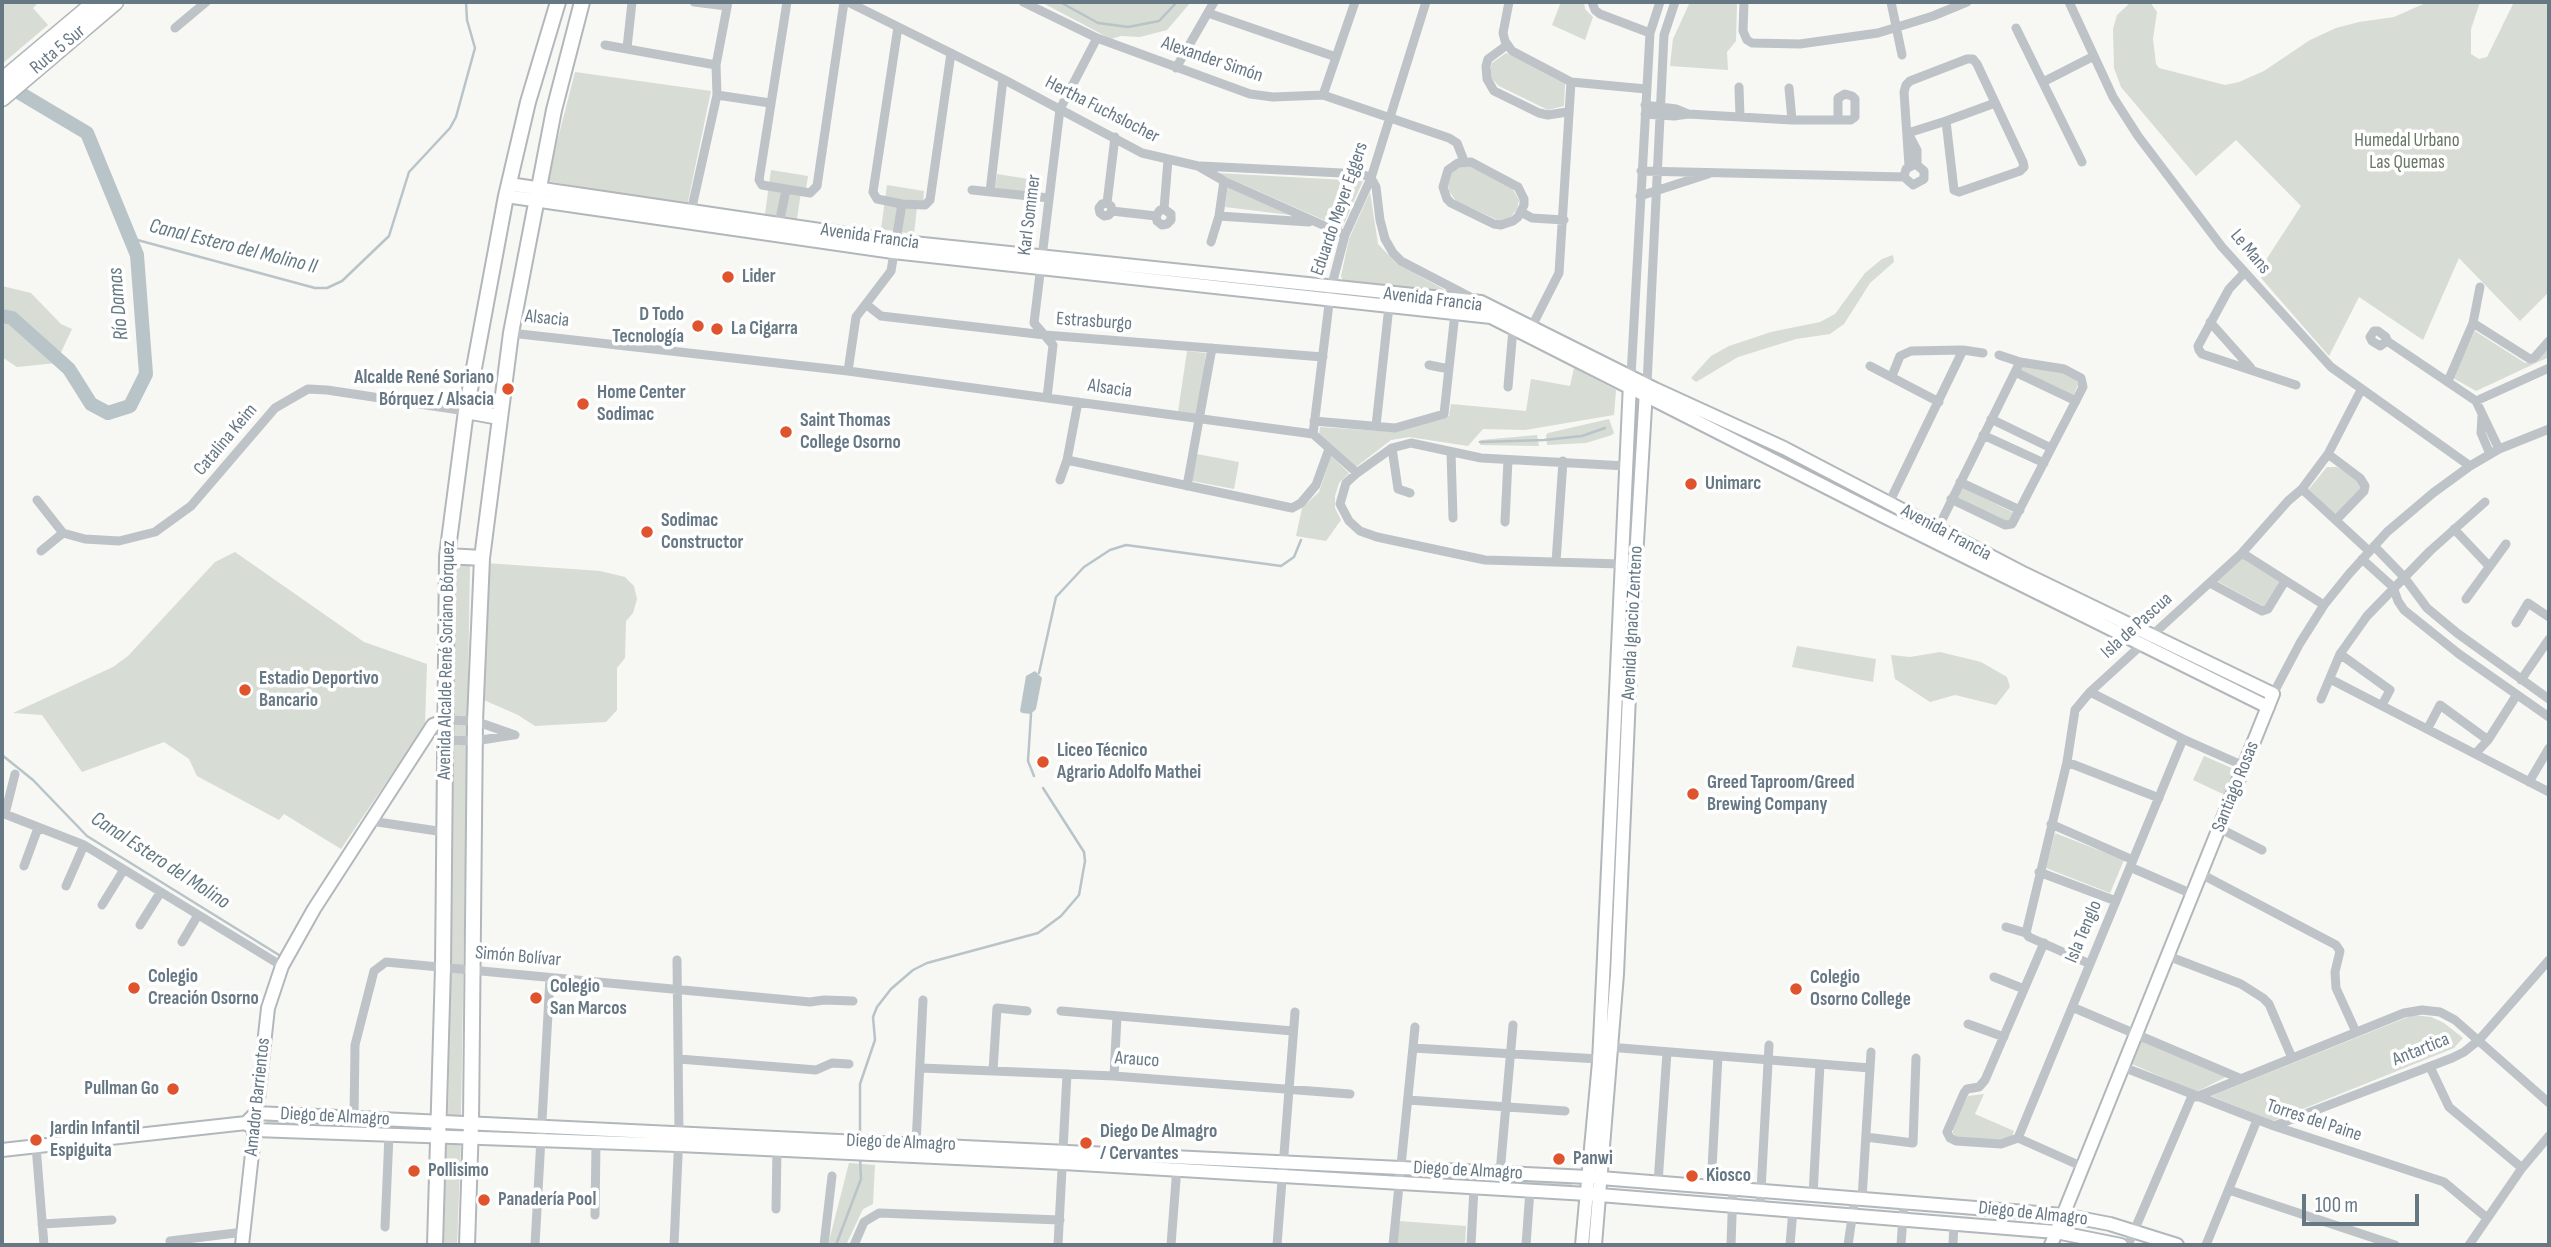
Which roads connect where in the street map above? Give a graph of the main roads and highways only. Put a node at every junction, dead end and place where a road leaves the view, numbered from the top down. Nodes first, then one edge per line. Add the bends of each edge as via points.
1 (96, 2) edge
2 (115, 2) edge
3 (558, 2) edge
4 (582, 2) edge
5 (45, 53) junction
6 (2, 80) edge
7 (2, 97) edge
8 (528, 102) junction
9 (554, 110) junction
10 (508, 190) junction
11 (536, 194) junction
12 (1330, 294) junction
13 (1419, 303) junction
14 (1529, 332) junction
15 (1630, 382) junction
16 (1646, 391) junction
17 (466, 411) junction
18 (499, 417) junction
19 (1889, 503) junction
20 (1883, 516) junction
21 (1949, 541) junction
22 (447, 556) junction
23 (481, 558) junction
24 (1619, 601) junction
25 (1633, 605) junction
26 (2148, 639) junction
27 (2273, 694) joint
28 (2268, 707) junction
29 (446, 720) junction
30 (1616, 844) junction
31 (256, 1113) junction
32 (354, 1118) junction
33 (250, 1126) junction
34 (439, 1129) junction
35 (471, 1130) junction
36 (354, 1133) junction
37 (541, 1133) junction
38 (679, 1139) junction
39 (860, 1147) junction
40 (2, 1150) edge
41 (1064, 1156) junction
42 (1177, 1163) junction
43 (1318, 1163) junction
44 (1595, 1177) junction
45 (1318, 1178) junction
46 (1593, 1194) junction
47 (2063, 1215) junction
48 (2056, 1232) junction
49 (243, 1239) edge
50 (435, 1245) edge
51 (467, 1245) edge
52 (1582, 1245) edge
53 (1595, 1245) edge
54 (2051, 1245) edge
55 (2121, 1245) edge
56 (2177, 1245) edge

1 - 5 highway, Ruta 5 Sur
2 - 5 highway, Ruta 5 Sur
3 - 8 main road, Avenida Alcalde René Soriano Bórquez
4 - 9 main road, Avenida Alcalde René Soriano Bórquez
5 - 6 highway, Ruta 5 Sur
5 - 7 highway, Ruta 5 Sur
8 - 9 main road via 540,110
8 - 10 main road, Avenida Alcalde René Soriano Bórquez
9 - 11 main road, Avenida Alcalde René Soriano Bórquez
10 - 11 main road, Avenida Francia
10 - 17 main road, Avenida Alcalde René Soriano Bórquez
11 - 12 main road, Avenida Francia via 894,247
11 - 18 main road, Avenida Alcalde René Soriano Bórquez
12 - 13 main road, Avenida Francia
12 - 13 main road, Avenida Francia via 1389,306
13 - 14 main road, Avenida Francia via 1491,317
13 - 14 main road, Avenida Francia via 1481,302
14 - 15 main road, Avenida Francia
15 - 16 main road, Avenida Francia
15 - 24 main road, Avenida Ignacio Zenteno
16 - 19 main road, Avenida Francia via 1784,449
16 - 20 main road, Avenida Francia
16 - 25 main road, Avenida Ignacio Zenteno
17 - 18 main road
17 - 22 main road, Avenida Alcalde René Soriano Bórquez
18 - 23 main road, Avenida Alcalde René Soriano Bórquez
19 - 20 main road
19 - 21 main road, Avenida Francia via 1938,528
20 - 21 main road, Avenida Francia
21 - 26 main road, Avenida Francia
22 - 23 main road
22 - 29 main road, Avenida Alcalde René Soriano Bórquez
23 - 35 main road, Avenida Alcalde René Soriano Bórquez
24 - 25 main road
24 - 30 main road, Avenida Ignacio Zenteno
25 - 30 main road, Avenida Ignacio Zenteno
26 - 27 main road, Avenida Francia
26 - 28 main road, Avenida Francia
27 - 28 main road, Santiago Rosas
28 - 47 main road, Santiago Rosas
29 - 31 main road, Amador Barrientos via 433,725 282,966 268,1008
29 - 34 main road, Avenida Alcalde René Soriano Bórquez
30 - 44 main road, Avenida Ignacio Zenteno
31 - 32 main road, Diego de Almagro
31 - 33 main road, Diego de Almagro
32 - 34 main road, Diego de Almagro
32 - 36 main road
33 - 36 main road, Diego de Almagro
33 - 40 main road
33 - 49 main road, Amador Barrientos
34 - 35 main road, Diego de Almagro
34 - 36 main road, Diego de Almagro via 389,1135
34 - 50 main road, Avenida Alcalde René Soriano Bórquez
35 - 37 main road, Diego de Almagro
35 - 51 main road, Avenida Alcalde René Soriano Bórquez
37 - 38 main road, Diego de Almagro
37 - 38 main road, Diego de Almagro via 596,1142
38 - 39 main road, Diego de Almagro
38 - 39 main road, Diego de Almagro via 777,1149
39 - 41 main road, Diego de Almagro
39 - 41 main road, Diego de Almagro via 916,1144
41 - 42 main road, Diego de Almagro
42 - 43 main road, Diego de Almagro
42 - 45 main road, Diego de Almagro
43 - 44 main road, Diego de Almagro
43 - 45 main road
44 - 46 main road, Avenida Ignacio Zenteno
44 - 47 main road, Diego de Almagro
45 - 46 main road, Diego de Almagro
46 - 48 main road, Diego de Almagro
46 - 52 main road, Avenida Ignacio Zenteno
46 - 53 main road, Avenida Ignacio Zenteno
47 - 48 main road, Santiago Rosas
47 - 56 main road, Diego de Almagro
48 - 54 main road, Santiago Rosas
48 - 55 main road, Diego de Almagro

